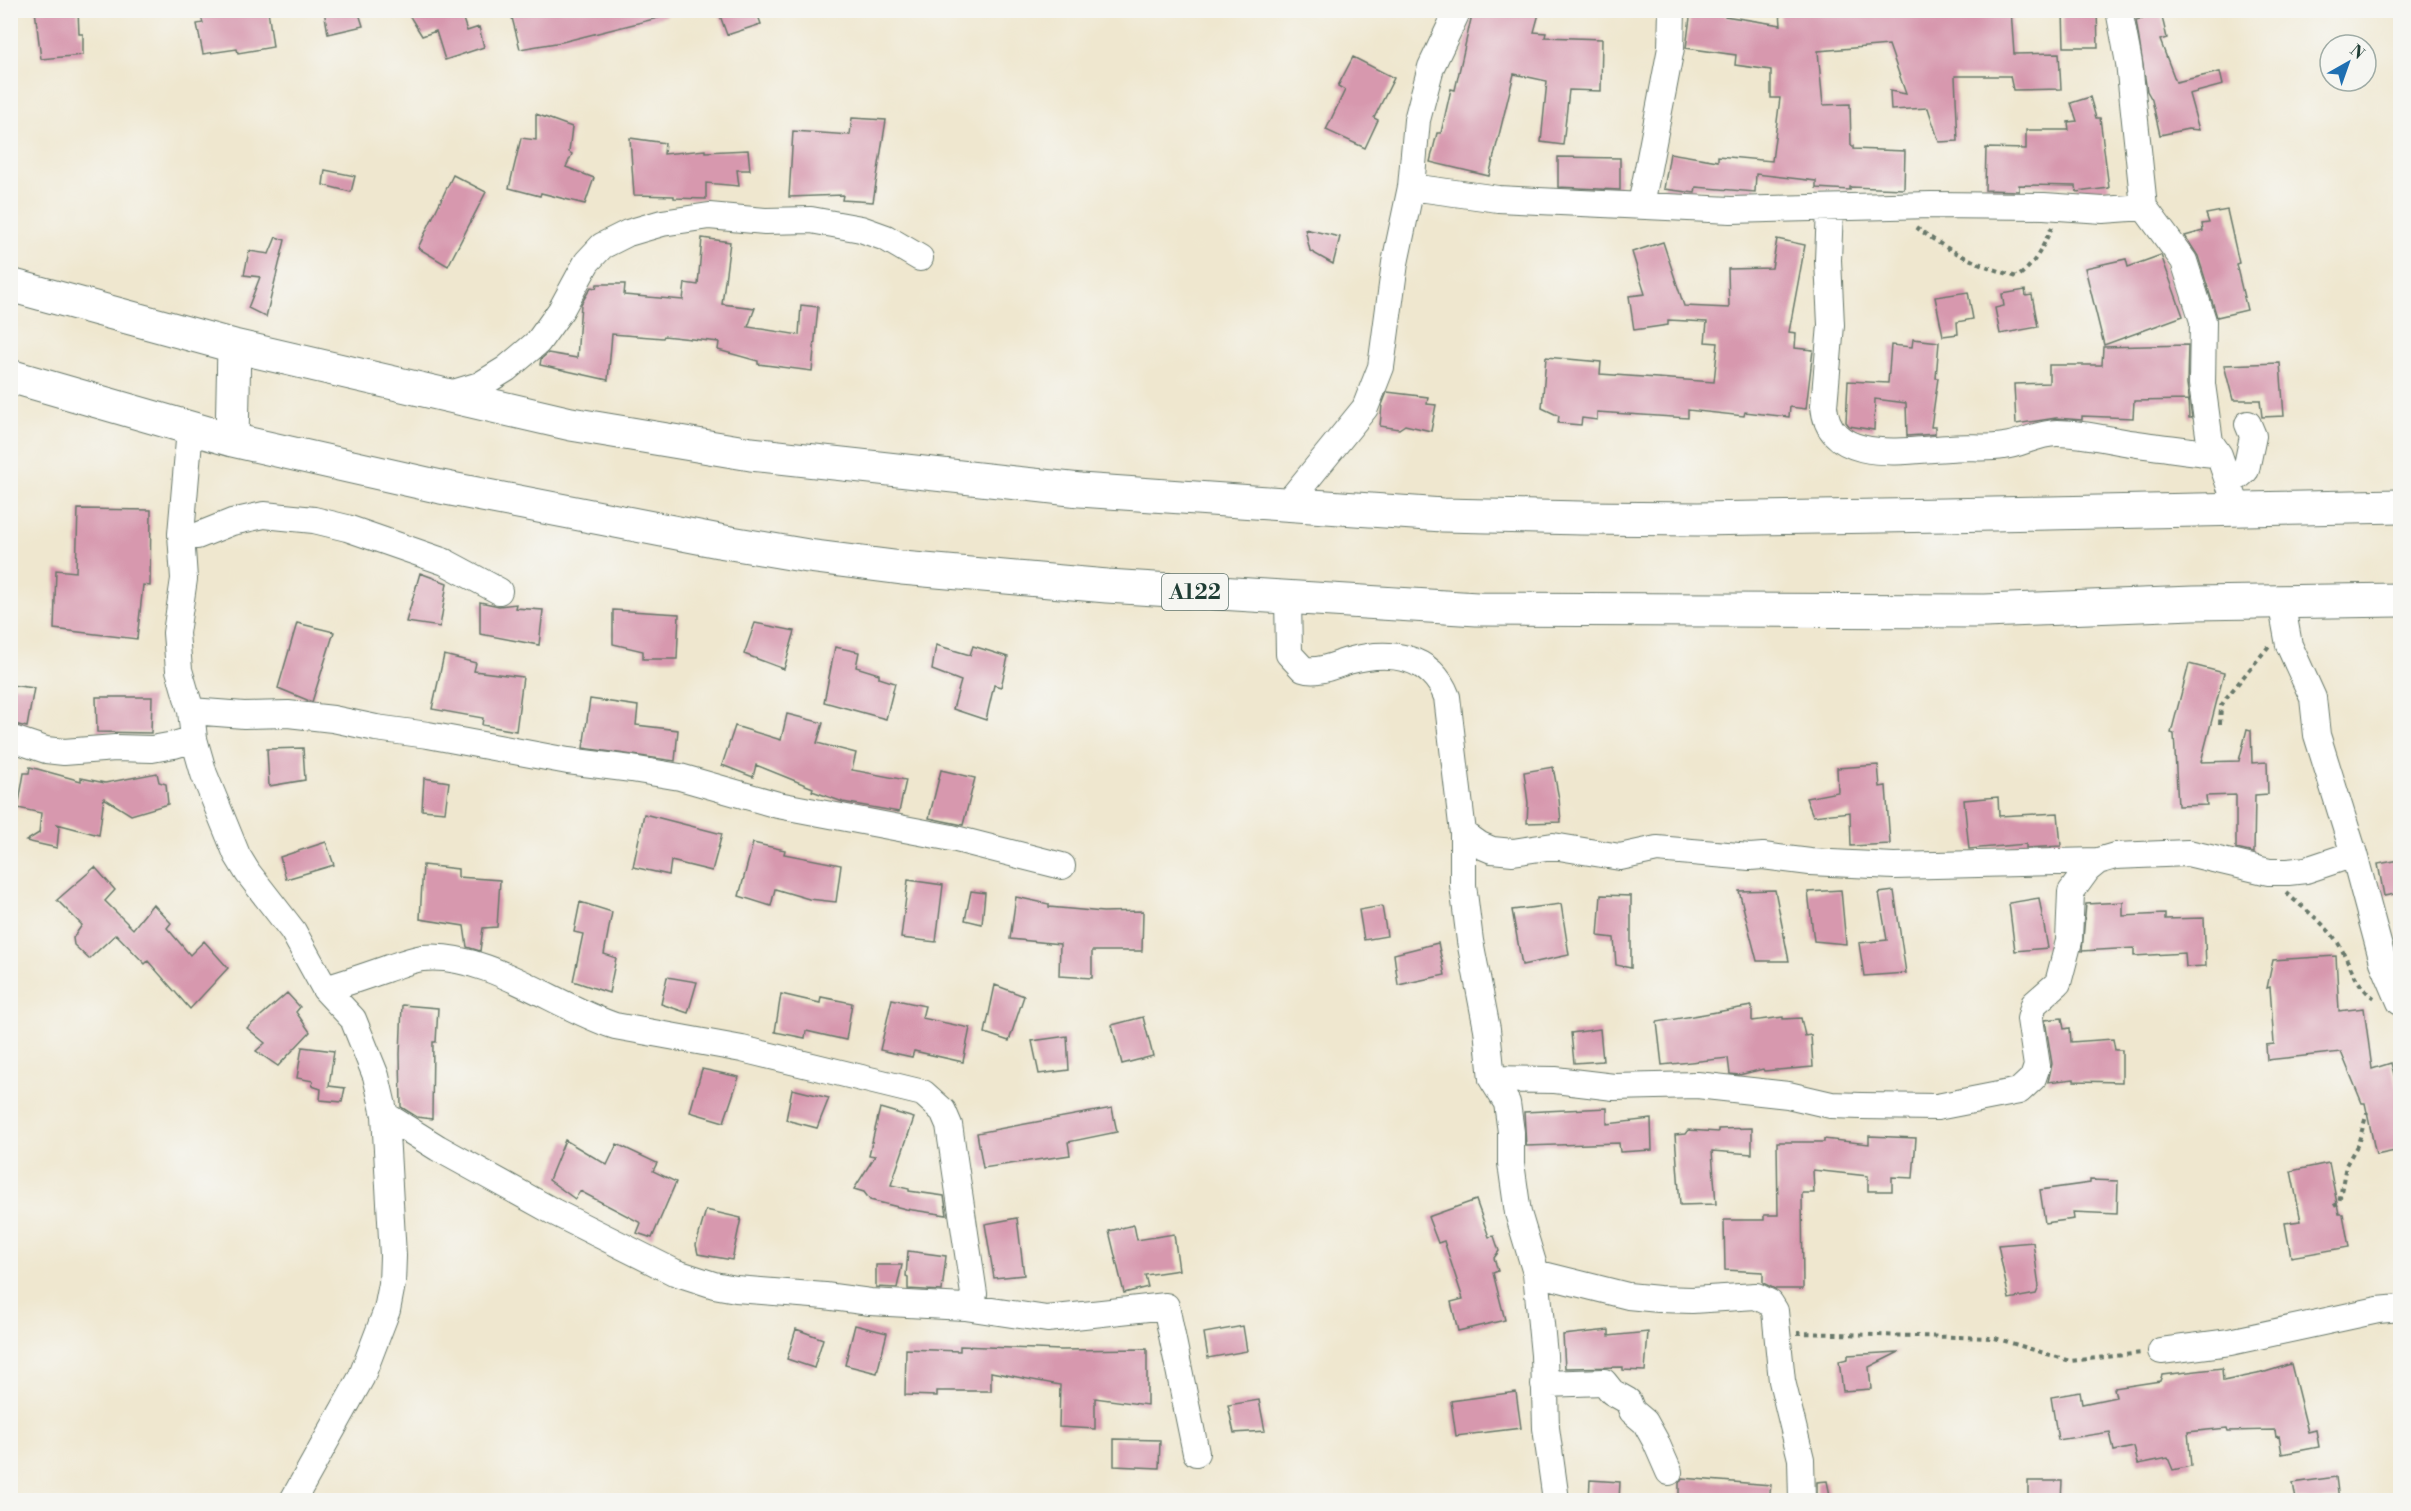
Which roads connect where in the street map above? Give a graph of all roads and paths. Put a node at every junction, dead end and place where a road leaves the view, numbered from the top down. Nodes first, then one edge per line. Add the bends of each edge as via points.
1 (1458, 10) edge
2 (1672, 10) edge
3 (2119, 10) edge
4 (1411, 187) junction
5 (1641, 205) junction
6 (1896, 206) junction
7 (2061, 207) junction
8 (2144, 207) junction
9 (1830, 208) junction
10 (920, 258) dead end
11 (10, 285) edge
12 (234, 346) junction
13 (506, 369) junction
14 (10, 376) edge
15 (446, 395) junction
16 (498, 407) junction
17 (2248, 424) dead end
18 (190, 429) junction
19 (232, 440) junction
20 (2219, 455) junction
21 (2233, 495) junction
22 (1287, 504) junction
23 (2400, 506) edge
24 (181, 534) junction
25 (499, 591) dead end
26 (1288, 598) junction
27 (2400, 600) edge
28 (2284, 617) junction
29 (190, 711) junction
30 (2220, 724) dead end
31 (10, 738) edge
32 (194, 739) junction
33 (1463, 832) junction
34 (2354, 854) junction
35 (2098, 861) junction
36 (1062, 866) dead end
37 (2269, 872) junction
38 (2388, 974) junction
39 (325, 989) junction
40 (2400, 1002) edge
41 (1492, 1079) junction
42 (2367, 1113) dead end
43 (385, 1115) junction
44 (2334, 1206) dead end
45 (1536, 1273) junction
46 (965, 1307) junction
47 (2400, 1308) edge
48 (1777, 1333) junction
49 (2161, 1351) joint
50 (1544, 1384) junction
51 (1196, 1453) dead end
52 (1669, 1472) dead end
53 (293, 1500) edge
54 (1556, 1500) edge
55 (1802, 1500) edge

1 - 4 street via 1431,67 1420,110
2 - 5 street via 1671,48
3 - 8 street via 2129,63
4 - 5 street via 1498,199
4 - 22 street via 1395,263 1382,367 1374,388 1365,408
5 - 9 street via 1731,210
6 - 7 street
6 - 7 path via 1939,244 1969,261 2017,277 2028,270 2040,253
6 - 9 street
7 - 8 street
8 - 20 street via 2184,261 2203,321 2202,384 2210,442
9 - 20 street via 1827,260 1832,325 1824,406 1829,429 1841,440 1857,448 1885,452 2007,446 2030,437 2078,433
10 - 13 street via 861,229 811,220 709,216 662,223 602,246 587,262 538,342
11 - 12 highway
12 - 15 highway
12 - 19 highway
13 - 15 street via 480,385
13 - 16 street
14 - 18 highway, A122
15 - 16 highway
16 - 22 highway via 571,424 751,454 1080,490
17 - 21 street via 2253,436 2247,470 2238,477
18 - 19 highway, A122
18 - 24 street
19 - 26 highway, A122 via 534,507 808,556 1107,586
20 - 21 street
21 - 22 highway via 1686,519 1443,516
21 - 23 highway
24 - 25 street via 197,536 264,515 314,520 445,562
24 - 29 street via 184,579 176,650
26 - 28 highway, A122 via 1477,609 1985,611
26 - 33 street via 1289,654 1303,669 1322,669 1371,657 1398,657 1415,660 1435,673 1448,697
27 - 28 highway, A122
28 - 30 path via 2221,706
28 - 34 street via 2289,645 2313,698 2317,735
29 - 32 street
29 - 36 street via 333,719 568,762 642,770 778,805 952,838
31 - 32 street via 64,752 152,749
32 - 39 street via 237,855 293,931
33 - 35 street via 1492,850 1514,852 1553,846 1620,858 1657,849 1894,866
33 - 41 street via 1463,885
34 - 37 street via 2306,870
34 - 38 street
35 - 37 street via 2115,856 2188,852
35 - 41 street via 2072,892 2069,941 2058,983 2034,1004 2030,1019 2037,1066 2033,1078 2019,1091 1937,1107 1860,1106 1697,1085 1614,1087 1555,1080
37 - 38 path via 2276,885 2325,925 2349,968 2377,1000
38 - 40 street
39 - 43 street via 352,1018 376,1076
39 - 46 street via 420,958 439,958 498,974 615,1026 742,1049 923,1094 943,1111 950,1125 974,1294
41 - 45 street via 1506,1103 1518,1213
42 - 44 path via 2358,1144 2346,1165 2339,1203
43 - 46 street via 554,1212 695,1279 736,1289
43 - 53 street via 393,1257 387,1310 361,1378
45 - 48 street via 1628,1296 1692,1300 1756,1296 1770,1303 1775,1311
45 - 50 street
46 - 51 street via 1047,1319 1166,1306
47 - 49 street via 2230,1342
48 - 49 path via 1995,1338 2070,1361
48 - 55 street via 1782,1382 1801,1459
50 - 52 street via 1604,1382 1628,1401 1632,1411 1645,1422
50 - 54 street

